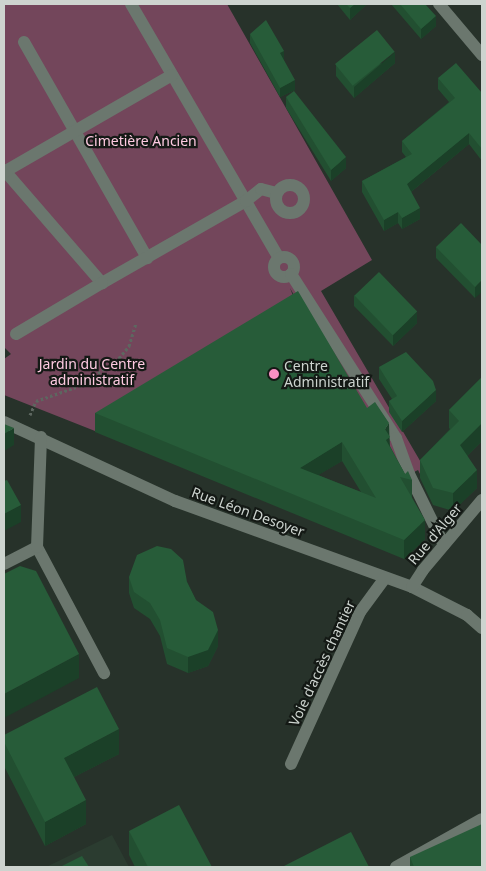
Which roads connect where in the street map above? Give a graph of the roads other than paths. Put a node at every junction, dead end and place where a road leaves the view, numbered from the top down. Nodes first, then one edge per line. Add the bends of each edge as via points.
1 (131, 4) edge
2 (439, 4) edge
3 (24, 42) dead end
4 (482, 55) edge
5 (172, 75) junction
6 (75, 131) junction
7 (4, 171) edge
8 (276, 193) dead end
9 (246, 201) junction
10 (147, 258) junction
11 (102, 283) junction
12 (16, 334) dead end
13 (4, 422) edge
14 (41, 437) junction
15 (482, 500) edge
16 (444, 544) junction
17 (37, 547) junction
18 (4, 564) edge
19 (385, 578) junction
20 (412, 587) junction
21 (482, 628) edge
22 (104, 673) dead end
23 (291, 764) dead end
24 (482, 819) edge
25 (396, 867) edge

1 - 5 street
2 - 4 street
3 - 6 street
5 - 6 street
5 - 9 street
6 - 7 street
6 - 10 street
7 - 11 street
8 - 9 street via 261,189
9 - 10 street
9 - 16 street via 279,258 284,257 293,263 291,274 396,438 409,474
10 - 11 street
11 - 12 street
13 - 14 street, Rue Léon Desoyer
14 - 17 street
14 - 19 street, Rue Léon Desoyer via 175,501
15 - 16 street, Rue d'Alger
16 - 20 street, Rue d'Alger
17 - 18 street
17 - 22 street
19 - 20 street, Rue Léon Desoyer
19 - 23 street, Voie d'accès chantier via 360,612
20 - 21 street, Rue Léon Desoyer via 467,615
24 - 25 street

